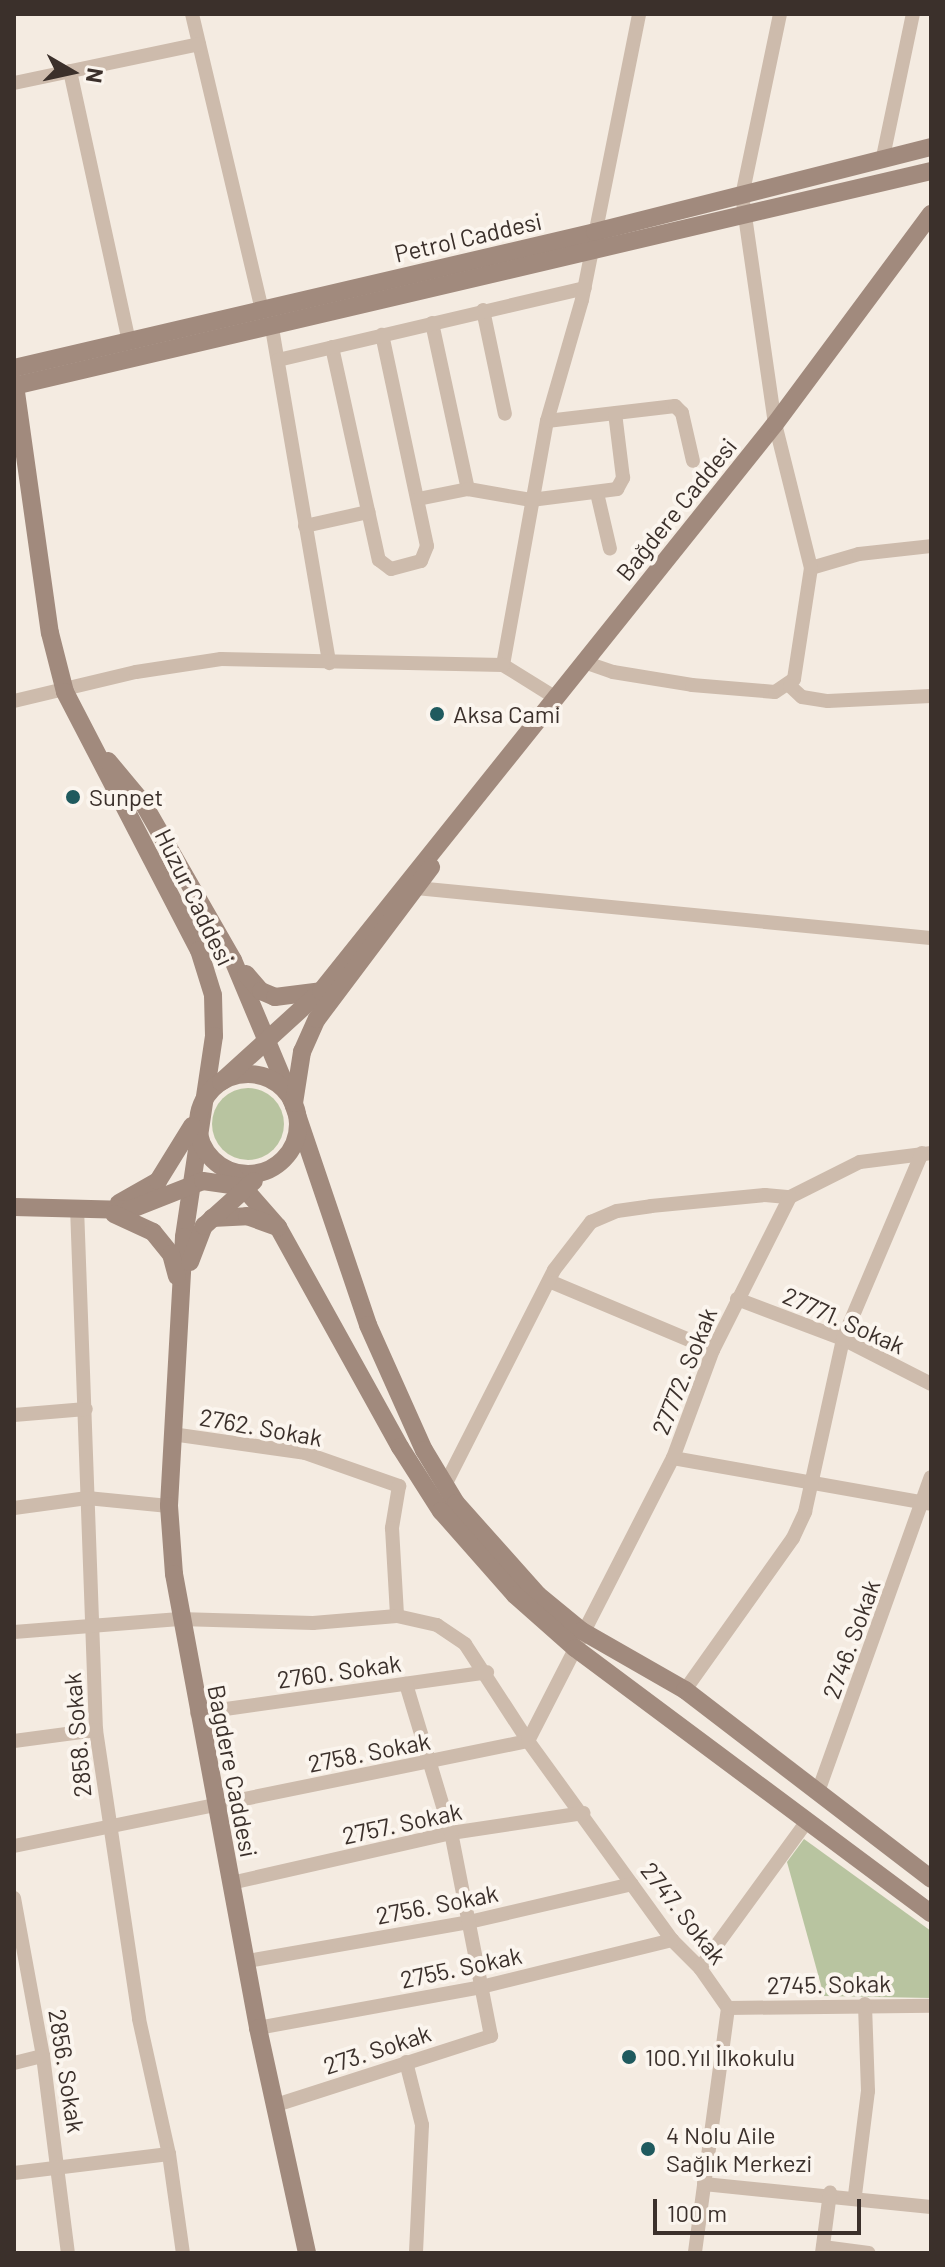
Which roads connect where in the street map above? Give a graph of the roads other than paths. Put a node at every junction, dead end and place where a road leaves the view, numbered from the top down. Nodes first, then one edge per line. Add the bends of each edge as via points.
1 (192, 14) edge
2 (639, 14) edge
3 (913, 14) edge
4 (776, 15) edge
5 (199, 44) junction
6 (70, 71) junction
7 (14, 83) edge
8 (931, 147) edge
9 (883, 157) junction
10 (931, 171) edge
11 (742, 206) junction
12 (931, 214) edge
13 (595, 232) junction
14 (592, 251) junction
15 (585, 288) junction
16 (262, 310) junction
17 (483, 310) junction
18 (432, 323) junction
19 (272, 328) junction
20 (382, 335) junction
21 (129, 342) junction
22 (332, 347) junction
23 (278, 360) junction
24 (14, 368) edge
25 (14, 386) edge
26 (615, 413) junction
27 (505, 414) dead end
28 (547, 421) junction
29 (775, 424) junction
30 (693, 461) dead end
31 (468, 489) junction
32 (597, 493) junction
33 (418, 499) junction
34 (531, 500) junction
35 (368, 512) junction
36 (305, 526) junction
37 (931, 546) edge
38 (610, 549) dead end
39 (811, 568) junction
40 (584, 662) junction
41 (329, 663) junction
42 (503, 665) junction
43 (790, 686) junction
44 (65, 692) junction
45 (931, 696) edge
46 (556, 698) junction
47 (14, 701) edge
48 (83, 732) junction
49 (411, 889) junction
50 (931, 938) edge
51 (233, 960) junction
52 (321, 991) junction
53 (268, 1041) junction
54 (221, 1082) junction
55 (294, 1106) junction
56 (199, 1113) junction
57 (926, 1153) edge
58 (228, 1170) junction
59 (266, 1171) junction
60 (189, 1185) junction
61 (246, 1187) junction
62 (790, 1197) junction
63 (14, 1207) edge
64 (77, 1207) junction
65 (97, 1207) junction
66 (212, 1218) junction
67 (278, 1227) junction
68 (549, 1281) junction
69 (181, 1292) junction
70 (737, 1299) junction
71 (843, 1339) junction
72 (713, 1350) junction
73 (931, 1384) edge
74 (86, 1409) junction
75 (14, 1415) edge
76 (172, 1434) junction
77 (673, 1458) junction
78 (416, 1472) junction
79 (931, 1477) edge
80 (811, 1482) junction
81 (445, 1485) junction
82 (399, 1486) junction
83 (87, 1498) junction
84 (928, 1504) edge
85 (169, 1506) junction
86 (14, 1508) edge
87 (397, 1616) junction
88 (179, 1619) junction
89 (90, 1627) junction
90 (14, 1632) edge
91 (579, 1640) junction
92 (465, 1644) joint
93 (487, 1672) junction
94 (406, 1684) junction
95 (685, 1690) junction
96 (197, 1713) junction
97 (96, 1730) junction
98 (14, 1741) edge
99 (528, 1741) junction
100 (433, 1763) junction
101 (819, 1789) junction
102 (217, 1802) junction
103 (584, 1813) junction
104 (807, 1821) junction
105 (108, 1827) junction
106 (451, 1833) junction
107 (14, 1846) edge
108 (931, 1879) edge
109 (231, 1883) junction
110 (632, 1884) junction
111 (14, 1898) edge
112 (931, 1913) edge
113 (469, 1922) junction
114 (672, 1940) junction
115 (248, 1961) junction
116 (700, 1968) junction
117 (481, 1987) junction
118 (865, 2004) junction
119 (931, 2006) edge
120 (728, 2008) junction
121 (258, 2028) junction
122 (43, 2056) junction
123 (406, 2062) junction
124 (14, 2063) edge
125 (276, 2105) junction
126 (169, 2154) junction
127 (60, 2165) junction
128 (14, 2173) edge
129 (704, 2184) junction
130 (830, 2193) junction
131 (855, 2195) junction
132 (931, 2207) edge
133 (823, 2250) edge
134 (68, 2253) edge
135 (183, 2253) edge
136 (307, 2253) edge
137 (416, 2253) edge
138 (695, 2253) edge
139 (869, 2253) edge

1 - 5 street
2 - 13 street
3 - 9 street
4 - 11 street
5 - 6 street
5 - 16 street
6 - 7 street
6 - 21 street
8 - 9 main road, Petrol Caddesi
9 - 11 main road, Petrol Caddesi
10 - 11 main road
11 - 13 main road, Petrol Caddesi
11 - 14 main road
11 - 29 street
12 - 29 main road, Bağdere Caddesi
13 - 14 street
13 - 16 main road, Petrol Caddesi
14 - 15 street
14 - 19 main road
15 - 17 street
15 - 28 street
16 - 21 main road, Petrol Caddesi
17 - 18 street
17 - 27 street
18 - 20 street
18 - 31 street
19 - 23 street
19 - 25 main road
20 - 22 street
20 - 33 street
21 - 24 main road, Petrol Caddesi
22 - 23 street
22 - 35 street
23 - 36 street
25 - 44 main road, Huzur Caddesi via 50,633
26 - 28 street
26 - 30 street via 678,408
26 - 32 street via 622,481 617,489
28 - 34 street
29 - 39 street
29 - 40 main road, Bağdere Caddesi
31 - 33 street
31 - 34 street
32 - 34 street
32 - 38 street
33 - 35 street via 427,546 421,561 391,569 383,565
34 - 42 street
35 - 36 street
36 - 41 street
37 - 39 street via 859,554
39 - 43 street
40 - 43 street via 692,685 775,692
40 - 46 main road, Bağdere Caddesi
41 - 42 street
41 - 44 street via 192,662
42 - 46 street
43 - 45 street via 802,697 828,701
44 - 47 street
44 - 48 main road, Huzur Caddesi
46 - 49 main road, Bağdere Caddesi
48 - 51 main road via 143,803
48 - 56 main road, Huzur Caddesi via 207,969 215,1022
49 - 50 street
49 - 52 main road, Bağdere Caddesi
49 - 55 main road, Bağdere Caddesi via 311,1029 299,1064
51 - 52 main road via 270,996
51 - 53 main road
52 - 53 main road, Bağdere Caddesi
53 - 54 main road, Bağdere Caddesi
53 - 55 main road
54 - 55 main road via 258,1075 283,1089
54 - 56 main road
55 - 59 main road via 293,1144
55 - 81 main road via 368,1325
56 - 58 main road via 206,1151
56 - 60 main road
56 - 65 main road via 155,1184 132,1199
57 - 62 street via 860,1162
57 - 71 street
58 - 59 main road
58 - 61 main road
59 - 61 main road
60 - 61 main road via 217,1180
60 - 65 main road via 137,1208
60 - 69 main road
61 - 66 main road
61 - 67 main road
62 - 68 street via 751,1196 617,1211 591,1222 570,1244
62 - 70 street, 27772. Sokak
63 - 64 main road
64 - 65 main road
64 - 74 street, 2858. Sokak
65 - 69 main road via 153,1232 171,1254
66 - 67 main road via 247,1216
66 - 69 main road via 198,1235
67 - 78 main road
68 - 72 street
68 - 81 street
69 - 76 main road, Bagdere Caddesi
70 - 71 street, 27771. Sokak
70 - 72 street, 27772. Sokak
71 - 73 street, 27771. Sokak
71 - 80 street
72 - 77 street, 27772. Sokak
74 - 75 street
74 - 83 street, 2858. Sokak
76 - 82 street, 2762. Sokak via 305,1453
76 - 85 main road, Bagdere Caddesi
77 - 80 street, 27772. Sokak
77 - 91 street
78 - 82 street
78 - 91 main road via 487,1565
79 - 84 street
80 - 84 street, 27772. Sokak
80 - 95 street via 793,1538
81 - 91 main road via 495,1550
82 - 87 street via 392,1528
83 - 85 street
83 - 86 street
83 - 89 street, 2858. Sokak
84 - 101 street, 2746. Sokak
85 - 88 main road, Bagdere Caddesi
87 - 88 street, 2760. Sokak via 313,1623
87 - 92 street, 2760. Sokak via 437,1625
88 - 89 street, 2760. Sokak
88 - 96 main road, Bagdere Caddesi
89 - 90 street, 2760. Sokak
89 - 97 street, 2858. Sokak
91 - 95 main road
91 - 99 street
91 - 104 main road
92 - 93 street, 2747. Sokak
93 - 94 street, 2760. Sokak
93 - 99 street, 2747. Sokak
94 - 96 street, 2760. Sokak
94 - 100 street
95 - 101 main road
96 - 102 main road, Bagdere Caddesi
97 - 98 street
97 - 105 street, 2858. Sokak
99 - 100 street, 2758. Sokak
99 - 103 street, 2747. Sokak
100 - 102 street, 2758. Sokak
100 - 106 street
101 - 108 main road
102 - 105 street, 2758. Sokak
102 - 109 main road, Bagdere Caddesi
103 - 106 street, 2757. Sokak
103 - 110 street, 2747. Sokak
104 - 112 main road
104 - 116 street
105 - 107 street, 2758. Sokak
105 - 126 street, 2858. Sokak via 139,2019
106 - 109 street, 2757. Sokak
106 - 113 street
109 - 115 main road, Bagdere Caddesi
110 - 113 street, 2756. Sokak
110 - 114 street, 2747. Sokak
111 - 122 street, 2856. Sokak
113 - 115 street, 2756. Sokak
113 - 117 street
114 - 116 street, 2747. Sokak
114 - 117 street, 2755. Sokak
115 - 121 main road, Bagdere Caddesi
116 - 120 street, 2747. Sokak
117 - 121 street, 2755. Sokak
117 - 123 street, 273. Sokak via 491,2036
118 - 119 street, 2745. Sokak
118 - 120 street, 2745. Sokak
118 - 131 street via 868,2091
120 - 129 street
121 - 125 main road, Bagdere Caddesi
122 - 124 street
122 - 127 street, 2856. Sokak
123 - 125 street, 273. Sokak
123 - 137 street via 422,2125
125 - 136 main road, Bagdere Caddesi
126 - 127 street
126 - 135 street, 2858. Sokak
127 - 128 street
127 - 134 street, 2856. Sokak
129 - 130 street
129 - 138 street
130 - 131 street
130 - 133 street
131 - 132 street
133 - 139 street

